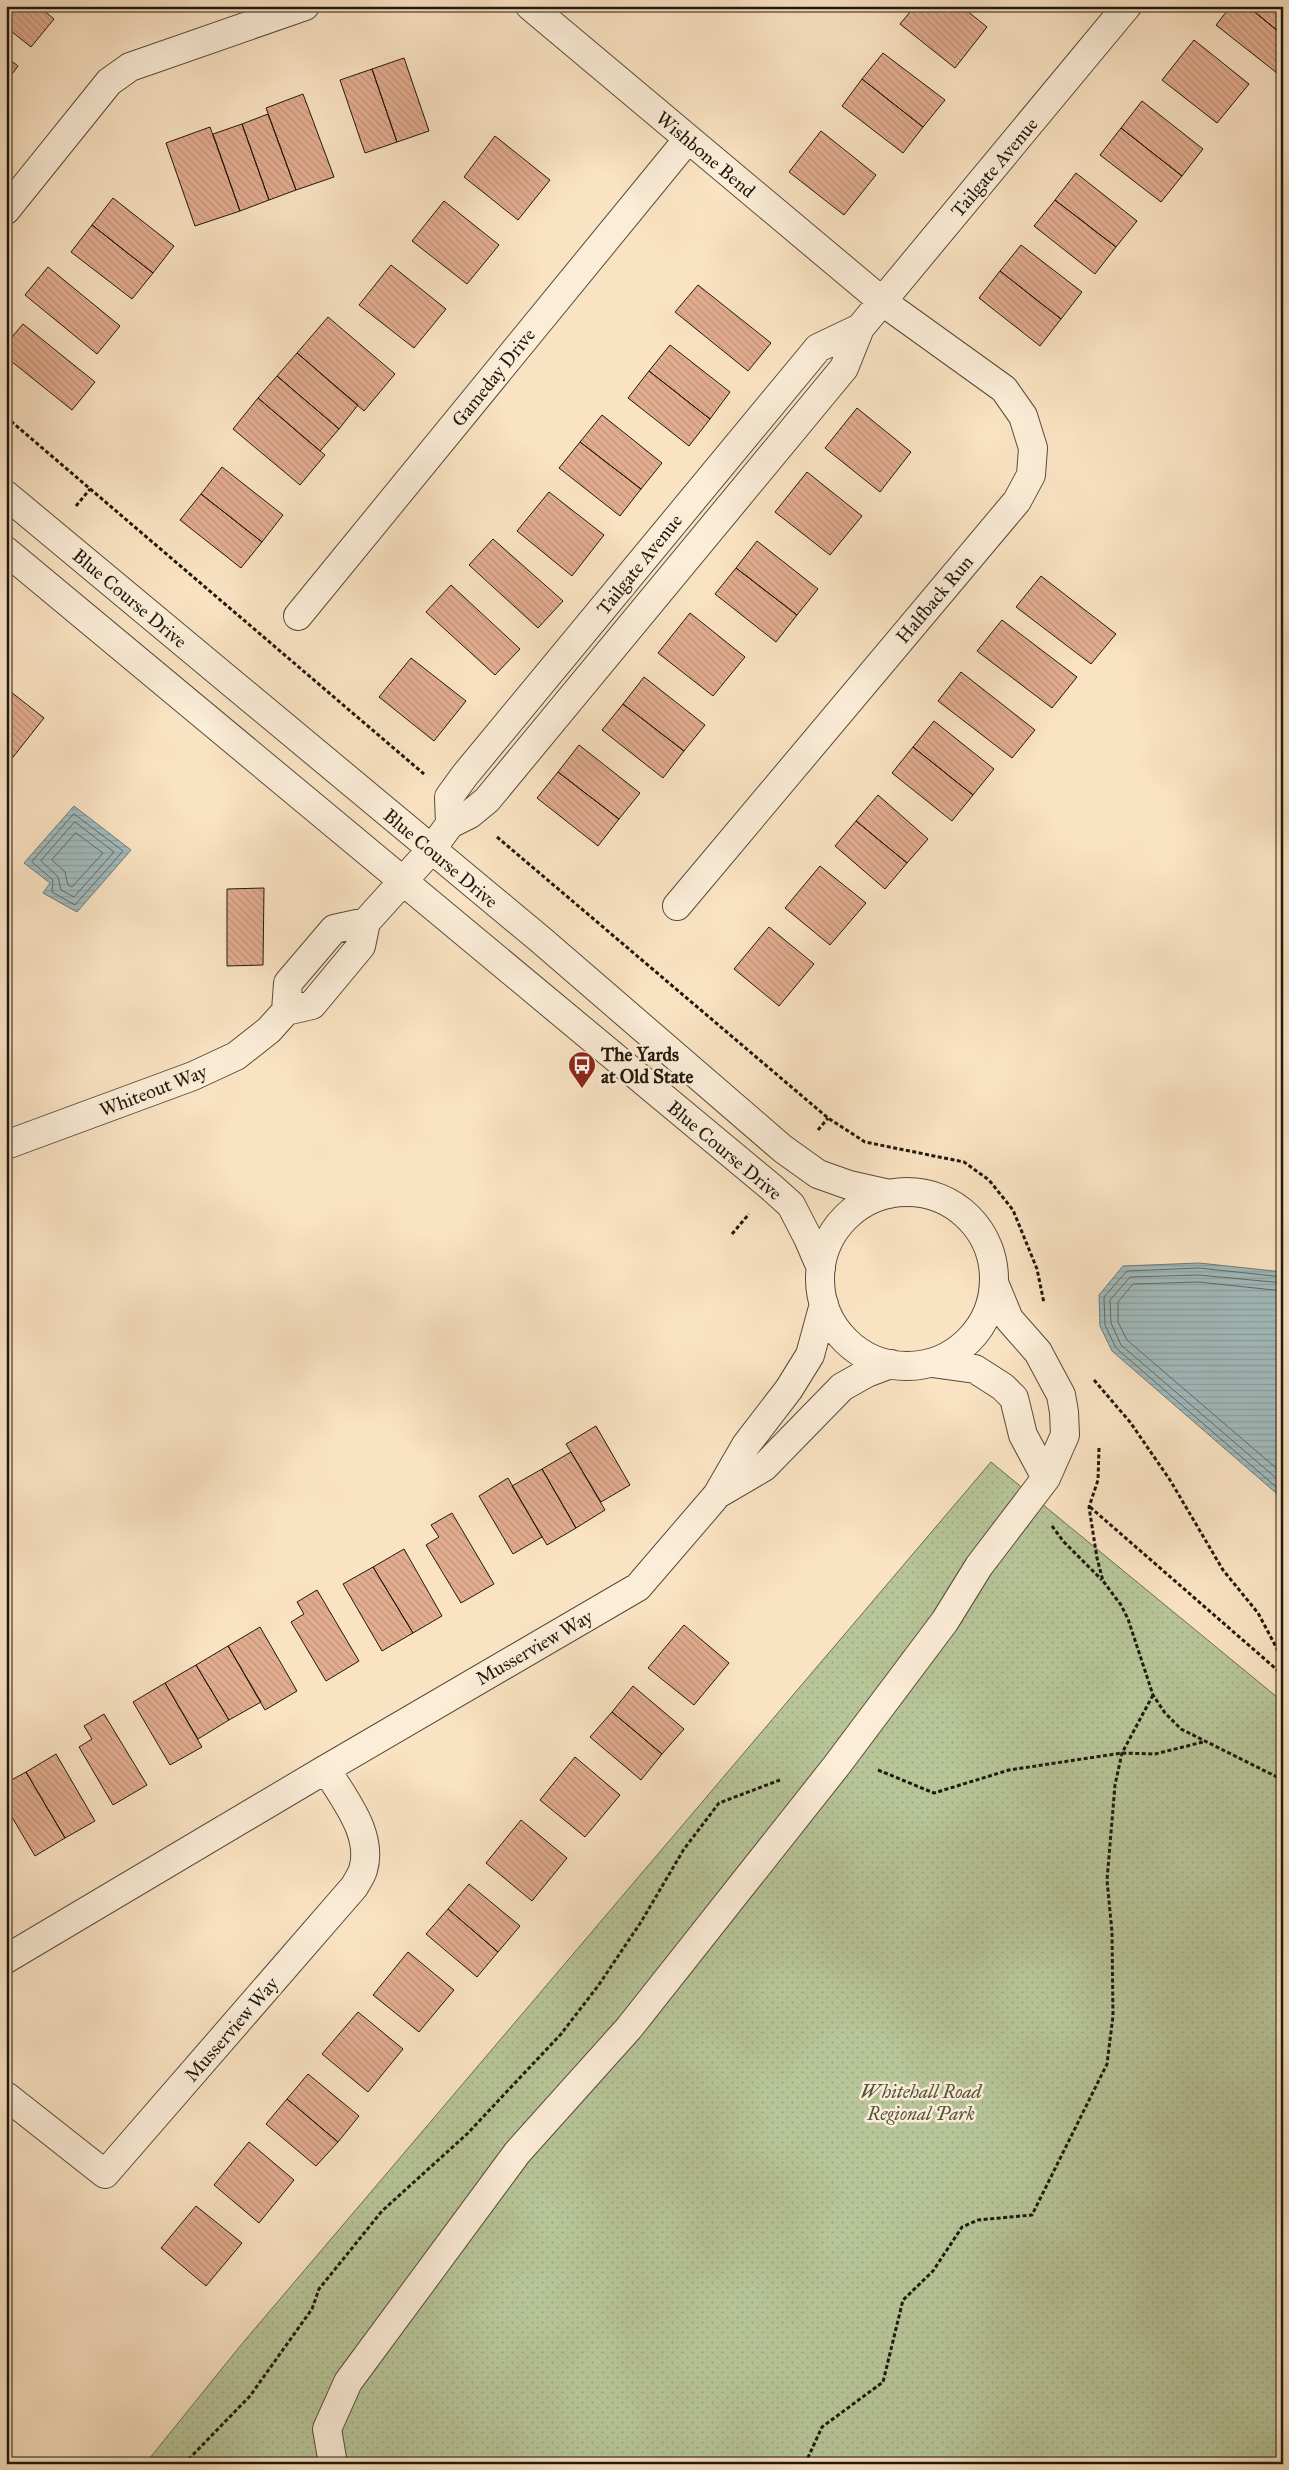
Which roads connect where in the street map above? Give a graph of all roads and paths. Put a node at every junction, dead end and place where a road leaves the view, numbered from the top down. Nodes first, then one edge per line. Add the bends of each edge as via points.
1 (305, 6) edge
2 (530, 6) edge
3 (1127, 6) edge
4 (688, 139) junction
5 (6, 210) edge
6 (883, 302) junction
7 (6, 418) edge
8 (6, 495) edge
9 (6, 551) edge
10 (298, 616) dead end
11 (430, 780) dead end
12 (493, 834) dead end
13 (431, 850) junction
14 (403, 880) junction
15 (677, 906) dead end
16 (6, 1145) edge
17 (889, 1194) junction
18 (754, 1208) dead end
19 (732, 1234) dead end
20 (821, 1268) junction
21 (995, 1285) junction
22 (824, 1304) junction
23 (1045, 1309) dead end
24 (932, 1363) junction
25 (891, 1364) junction
26 (1095, 1392) dead end
27 (1100, 1444) dead end
28 (1046, 1478) junction
29 (717, 1495) junction
30 (1089, 1507) junction
31 (1022, 1511) junction
32 (1103, 1581) junction
33 (1283, 1660) edge
34 (1283, 1675) edge
35 (1153, 1695) junction
36 (1203, 1741) junction
37 (1122, 1753) junction
38 (838, 1765) junction
39 (326, 1769) junction
40 (782, 1779) dead end
41 (1283, 1780) edge
42 (6, 1959) edge
43 (6, 2096) edge
44 (184, 2464) edge
45 (333, 2464) edge
46 (805, 2464) edge

1 - 5 street via 130,67 109,82
2 - 4 street, Wishbone Bend
3 - 6 street, Tailgate Avenue
4 - 6 street, Wishbone Bend
4 - 10 street, Gameday Drive
6 - 13 street, Tailgate Avenue via 860,328 818,348 465,775 449,797 450,824
6 - 15 street, Halfback Run via 1004,389 1023,416 1033,448 1031,475 1017,501
7 - 11 path
8 - 13 street, Blue Course Drive
9 - 14 street, Blue Course Drive
12 - 23 path via 828,1118 865,1142 964,1162 989,1180 1013,1210 1036,1269
13 - 14 street, Tailgate Avenue
13 - 17 street, Blue Course Drive via 783,1149 818,1174
14 - 16 street, Whiteout Way via 366,922 362,946 312,1006 286,1011 269,1030 236,1056 193,1076
14 - 20 street, Blue Course Drive via 791,1205
17 - 20 street, Blue Course Drive via 864,1203 843,1220 828,1243
17 - 21 street, Blue Course Drive via 916,1192 942,1199 965,1213 983,1234 992,1258
18 - 19 path
20 - 22 street, Blue Course Drive
21 - 24 street, Blue Course Drive via 989,1312 975,1334 956,1352
21 - 28 street, Blue Course Drive via 1009,1319 1038,1352 1060,1395 1065,1435
22 - 25 street, Blue Course Drive via 841,1336 858,1352
22 - 29 street, Musserview Way via 810,1355 746,1446
24 - 25 street, Blue Course Drive via 907,1367
24 - 28 street, Blue Course Drive via 975,1369 1004,1387 1014,1398 1023,1435
25 - 29 street, Musserview Way via 842,1387 764,1467
26 - 33 path via 1091,1375 1130,1422 1170,1480 1223,1570 1258,1613
27 - 30 path via 1098,1480
28 - 31 street, Blue Course Drive
29 - 39 street, Musserview Way via 638,1587
30 - 32 path
30 - 34 path
31 - 32 path via 1063,1541
31 - 38 street, Blue Course Drive via 979,1566 945,1621
32 - 35 path via 1121,1605
35 - 36 path via 1181,1729
35 - 37 path
36 - 37 path via 1155,1754
36 - 41 path
37 - 38 path via 1009,1770 934,1793 885,1772
37 - 46 path via 1115,1785 1107,1880 1112,1932 1113,2016 1107,2064 1032,2215 978,2220 962,2227 933,2271 903,2300 883,2382 822,2427
38 - 45 street, Blue Course Drive via 629,2028 517,2153 348,2382 327,2429
39 - 42 street, Musserview Way
39 - 43 street, Musserview Way via 365,1839 363,1869 354,1887 105,2174
40 - 44 path via 719,1804 684,1849 641,1922 561,2034 467,2134 382,2211 320,2289 312,2309 250,2396

